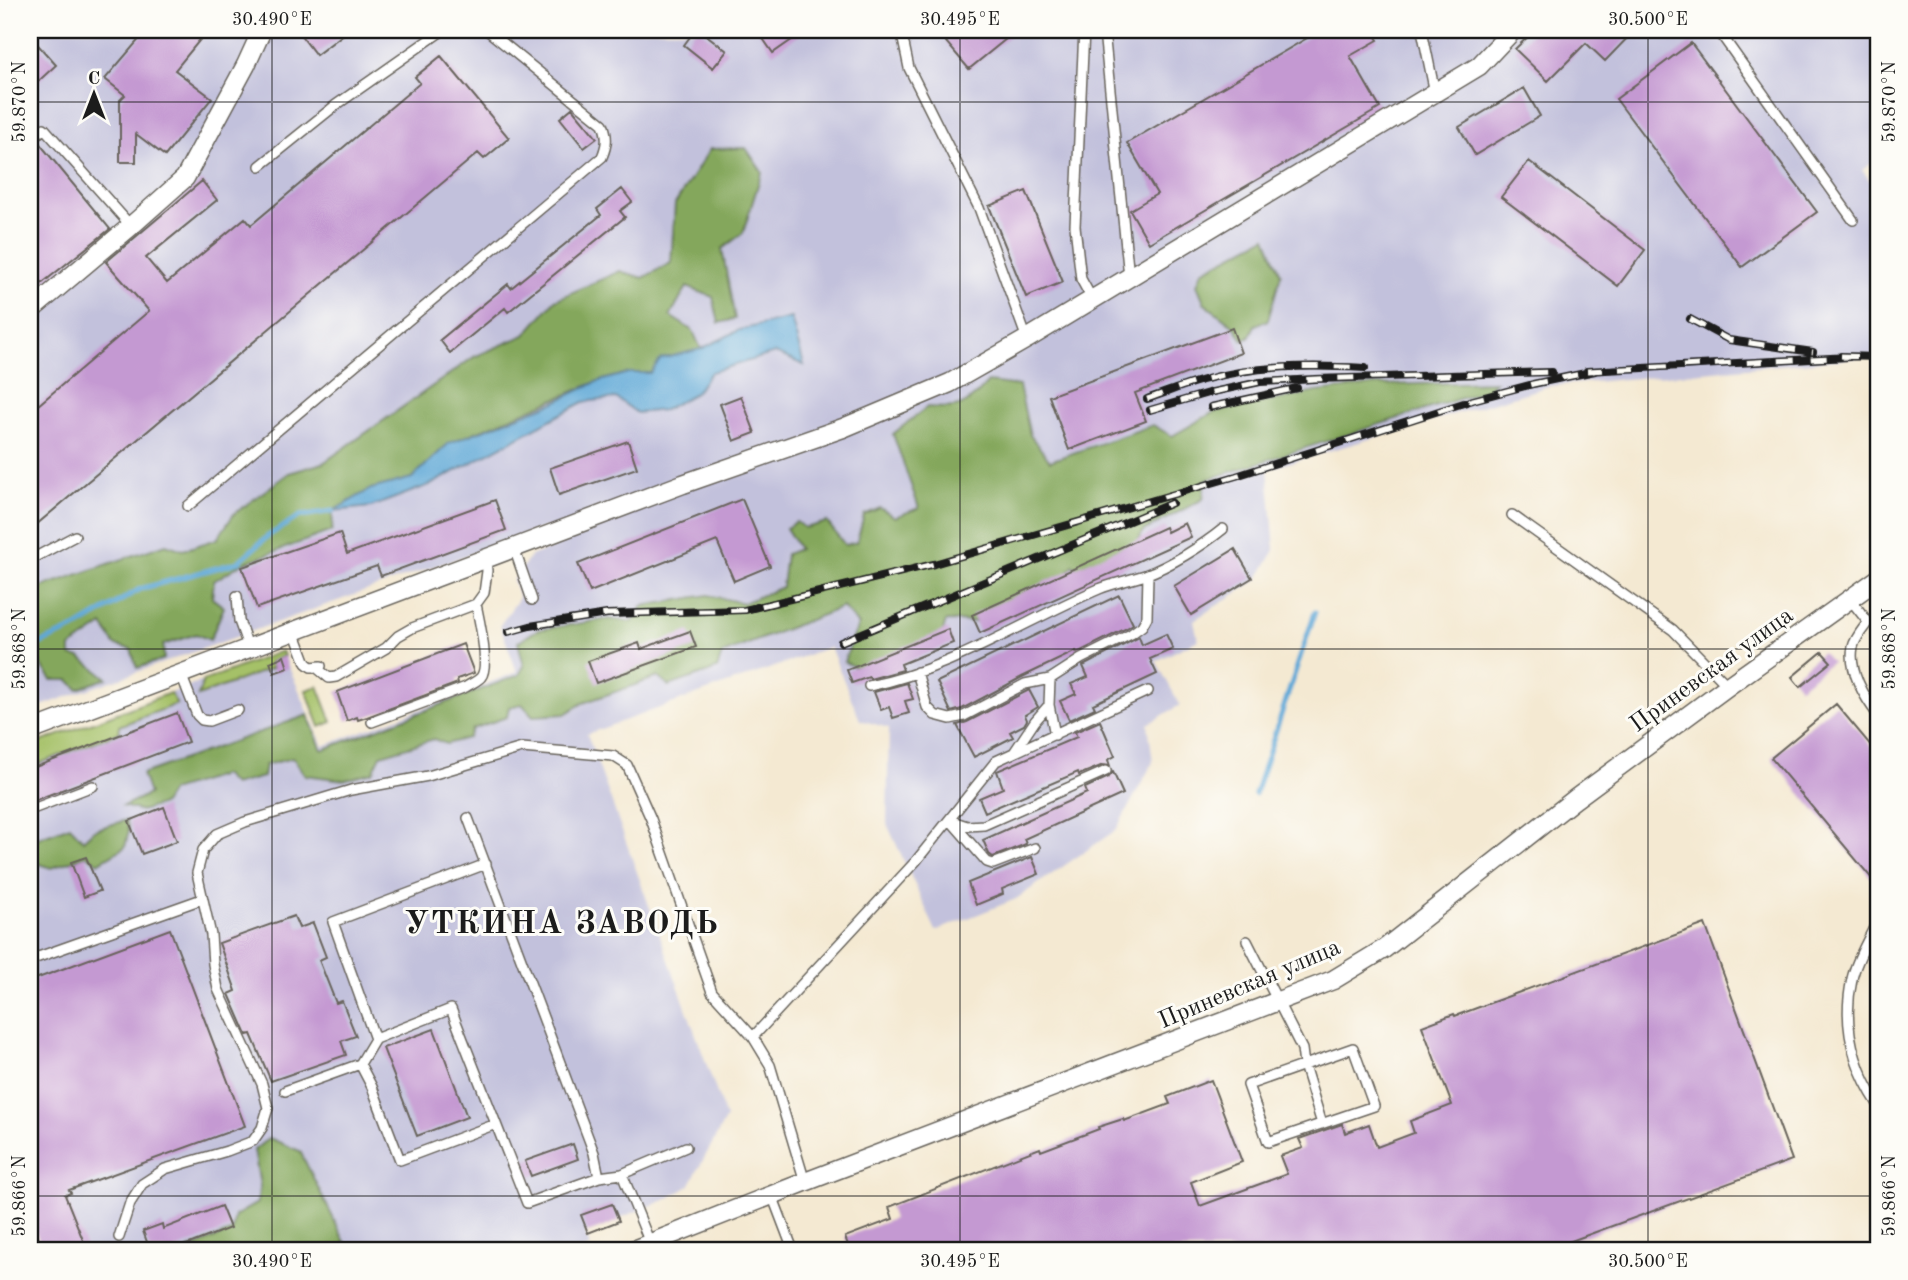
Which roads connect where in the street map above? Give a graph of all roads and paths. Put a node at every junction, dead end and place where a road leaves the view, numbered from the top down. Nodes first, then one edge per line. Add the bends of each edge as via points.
1 (262, 30) edge
2 (443, 30) edge
3 (487, 30) edge
4 (901, 30) edge
5 (1084, 30) edge
6 (1106, 30) edge
7 (1422, 30) edge
8 (1514, 30) edge
9 (1718, 30) edge
10 (1435, 93) junction
11 (30, 141) edge
12 (260, 166) dead end
13 (1853, 220) dead end
14 (131, 226) junction
15 (1129, 277) junction
16 (1091, 299) junction
17 (30, 311) edge
18 (1027, 339) junction
19 (188, 506) dead end
20 (1512, 514) dead end
21 (1223, 529) dead end
22 (75, 536) dead end
23 (514, 548) junction
24 (486, 559) junction
25 (30, 560) edge
26 (1147, 574) junction
27 (1878, 579) edge
28 (237, 596) dead end
29 (1850, 599) junction
30 (533, 600) dead end
31 (476, 604) junction
32 (1878, 621) edge
33 (1868, 622) junction
34 (294, 631) junction
35 (249, 649) junction
36 (917, 672) junction
37 (181, 674) junction
38 (1050, 679) junction
39 (869, 686) dead end
40 (1728, 686) junction
41 (1148, 691) dead end
42 (1049, 705) junction
43 (238, 710) dead end
44 (1878, 715) edge
45 (372, 722) dead end
46 (30, 732) edge
47 (1055, 735) junction
48 (1014, 753) junction
49 (1106, 771) dead end
50 (93, 786) dead end
51 (30, 810) edge
52 (468, 818) dead end
53 (949, 820) junction
54 (1035, 848) dead end
55 (486, 864) junction
56 (202, 899) junction
57 (1878, 919) edge
58 (1247, 941) dead end
59 (30, 960) edge
60 (1278, 1002) junction
61 (753, 1037) junction
62 (375, 1039) junction
63 (360, 1064) junction
64 (1304, 1066) junction
65 (285, 1091) dead end
66 (1878, 1104) edge
67 (496, 1124) junction
68 (1322, 1124) junction
69 (686, 1147) dead end
70 (622, 1174) junction
71 (599, 1177) junction
72 (805, 1182) junction
73 (772, 1195) junction
74 (120, 1237) dead end
75 (1878, 1243) edge
76 (642, 1247) edge
77 (793, 1250) edge
78 (1856, 1250) edge

1 - 14 street via 185,178
2 - 12 lane via 336,104
3 - 19 lane via 603,124 607,146 602,157
4 - 18 lane via 909,68 979,208
5 - 16 lane via 1075,226 1082,279
6 - 15 lane
7 - 10 lane
8 - 10 street via 1479,66
9 - 13 lane
10 - 15 street
11 - 14 lane via 44,128
14 - 17 street
15 - 16 street
16 - 18 street
18 - 23 street via 950,383 843,428
20 - 40 lane via 1673,630
21 - 26 lane
22 - 25 lane
23 - 24 street
23 - 30 lane
24 - 31 lane via 484,593
24 - 34 street
26 - 36 lane via 1102,588
26 - 38 lane via 1147,617 1142,626
27 - 29 street, Приневская улица
28 - 35 lane via 239,621
29 - 33 lane
29 - 40 street, Приневская улица
31 - 34 lane via 412,628 336,677 329,678 320,667 306,663
31 - 45 lane via 484,642 480,678
32 - 33 lane
33 - 44 lane via 1853,646 1854,669
34 - 35 street
35 - 37 street
36 - 38 lane via 927,707 950,719 1025,684
36 - 39 lane
37 - 43 lane via 202,720
37 - 46 street
38 - 42 lane
40 - 60 street, Приневская улица via 1384,949 1333,979
41 - 47 lane
42 - 47 lane
42 - 48 lane
47 - 48 lane
48 - 53 lane via 996,761
49 - 53 lane via 984,825
50 - 51 lane
52 - 55 lane
53 - 54 lane via 993,864
53 - 61 lane
55 - 62 lane via 333,922
55 - 71 lane
56 - 59 lane
56 - 61 lane via 197,873 203,850 217,834 244,822 522,748 613,756 627,765 651,819 712,992
56 - 74 lane via 218,989 262,1084 268,1108 253,1141 165,1169 142,1184 130,1203
57 - 66 lane via 1852,978 1847,1026 1864,1082
58 - 60 lane
60 - 64 lane via 1301,1049
60 - 72 street, Приневская улица
61 - 72 lane via 771,1066
62 - 63 lane
62 - 67 lane via 451,1009
63 - 65 lane
63 - 67 lane via 400,1160
64 - 68 lane
64 - 68 lane via 1353,1048 1374,1106
64 - 68 lane via 1248,1085 1268,1142
67 - 71 lane via 527,1203
69 - 70 lane
70 - 71 lane
70 - 76 lane
72 - 73 street, Приневская улица
73 - 76 street, Приневская улица
73 - 77 lane
75 - 78 lane

